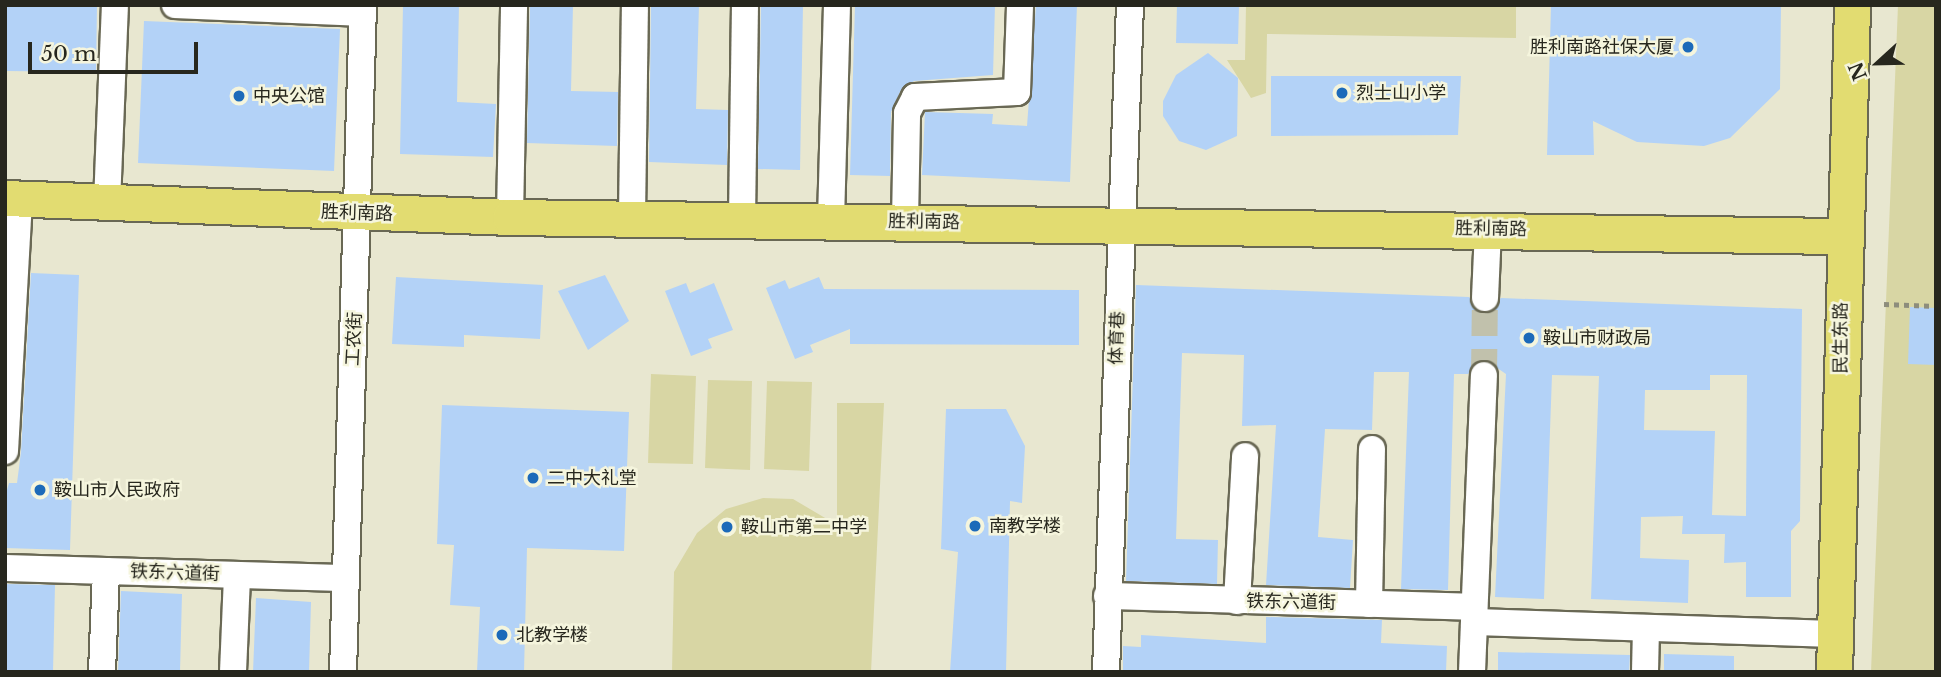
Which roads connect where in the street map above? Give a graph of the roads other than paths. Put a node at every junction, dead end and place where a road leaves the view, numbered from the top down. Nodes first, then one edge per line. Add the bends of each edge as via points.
1 (115, 5) edge
2 (175, 5) edge
3 (514, 5) edge
4 (635, 5) edge
5 (745, 5) edge
6 (837, 5) edge
7 (1020, 5) edge
8 (1130, 5) edge
9 (1852, 5) edge
10 (363, 9) edge
11 (12, 199) edge
12 (107, 204) junction
13 (360, 214) junction
14 (632, 216) junction
15 (510, 217) junction
16 (742, 219) junction
17 (831, 220) junction
18 (905, 221) junction
19 (1122, 225) junction
20 (1488, 228) junction
21 (1843, 236) junction
22 (1485, 298) tunnel mouth
23 (8, 367) edge
24 (1484, 375) tunnel mouth
25 (1372, 449) dead end
26 (5, 451) edge
27 (1245, 456) dead end
28 (5, 568) edge
29 (106, 571) junction
30 (237, 575) junction
31 (345, 578) junction
32 (1108, 596) junction
33 (1237, 601) junction
34 (1368, 604) junction
35 (1474, 615) junction
36 (1646, 628) junction
37 (1835, 634) junction
38 (102, 672) edge
39 (233, 672) edge
40 (343, 672) edge
41 (1106, 672) edge
42 (1472, 672) edge
43 (1645, 672) edge
44 (1833, 672) edge

1 - 12 street
2 - 10 street
3 - 15 street
4 - 14 street
5 - 16 street
6 - 17 street
7 - 18 street via 1017,92 915,97 907,113
8 - 19 street, 体育巷
9 - 21 main road, 民生东路
10 - 13 street, 工农街
11 - 12 main road, 胜利南路
11 - 23 street
12 - 13 main road, 胜利南路
13 - 15 main road, 胜利南路
13 - 31 street, 工农街
14 - 15 main road, 胜利南路
14 - 16 main road, 胜利南路
16 - 17 main road, 胜利南路
17 - 18 main road, 胜利南路
18 - 19 main road, 胜利南路
19 - 20 main road, 胜利南路
19 - 32 street, 体育巷
20 - 21 main road, 胜利南路
20 - 22 street
21 - 37 main road, 民生东路
23 - 26 street
24 - 35 street
25 - 34 street
27 - 33 street
28 - 29 street, 铁东六道街
29 - 30 street, 铁东六道街
29 - 38 street
30 - 31 street, 铁东六道街
30 - 39 street
31 - 40 street, 工农街
32 - 33 street, 铁东六道街
32 - 41 street, 体育巷
33 - 34 street, 铁东六道街
34 - 35 street, 铁东六道街
35 - 36 street, 铁东六道街
35 - 42 street
36 - 37 street, 铁东六道街
36 - 43 street
37 - 44 main road, 民生东路

